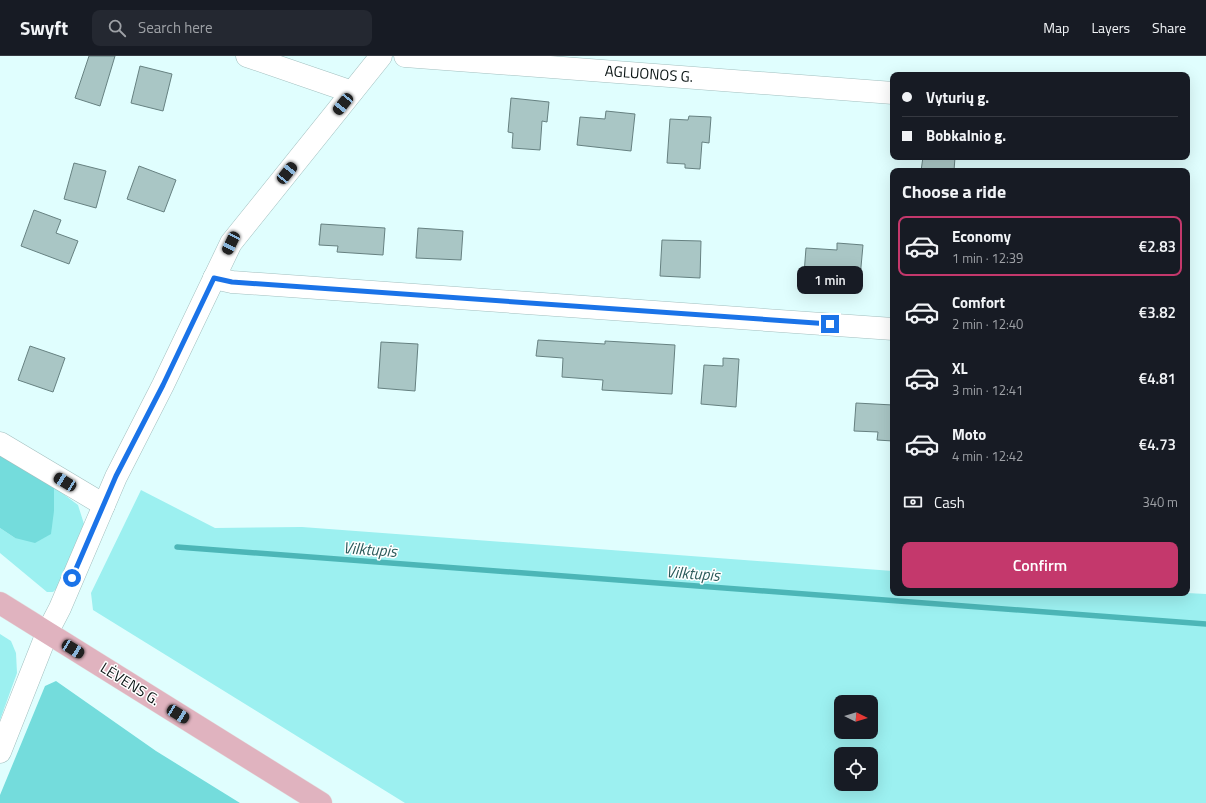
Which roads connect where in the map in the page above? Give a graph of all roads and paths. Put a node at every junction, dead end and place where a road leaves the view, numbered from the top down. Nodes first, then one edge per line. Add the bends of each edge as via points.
1 (247, 56) edge
2 (381, 56) edge
3 (405, 56) edge
4 (352, 92) junction
5 (890, 93) edge
6 (214, 278) junction
7 (890, 329) edge
8 (0, 443) edge
9 (104, 505) junction
10 (0, 603) edge
11 (47, 633) junction
12 (0, 752) edge
13 (321, 803) edge

1 - 4 street
2 - 4 street
3 - 5 street, AGLUONOS G.
4 - 6 street via 231,243
6 - 7 street via 232,282
6 - 9 street
8 - 9 street
9 - 11 street
10 - 11 main road, LĖVENS G.
11 - 12 street
11 - 13 main road, LĖVENS G.

